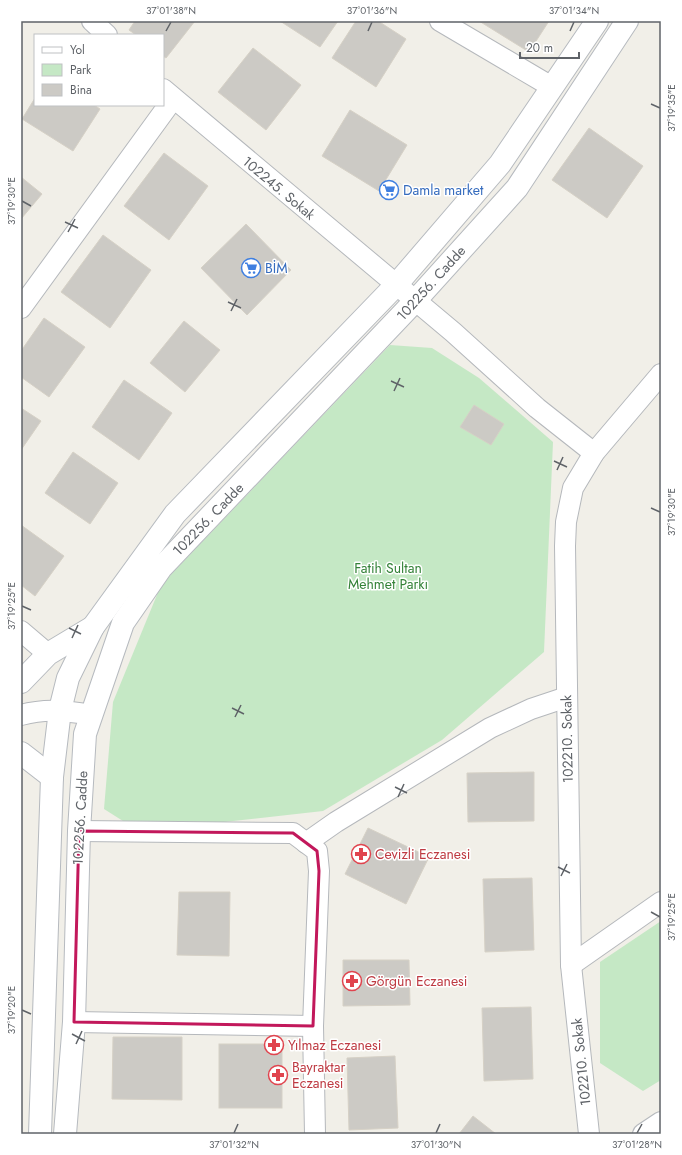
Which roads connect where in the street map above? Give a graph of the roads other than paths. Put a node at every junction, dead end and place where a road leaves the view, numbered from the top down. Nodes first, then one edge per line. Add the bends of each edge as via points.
1 (92, 21) edge
2 (440, 21) edge
3 (597, 21) edge
4 (627, 21) edge
5 (105, 34) edge
6 (552, 87) junction
7 (168, 94) edge
8 (160, 106) edge
9 (396, 285) junction
10 (415, 301) junction
11 (21, 308) edge
12 (661, 374) edge
13 (594, 453) junction
14 (93, 626) junction
15 (21, 632) edge
16 (48, 654) junction
17 (21, 682) edge
18 (567, 697) junction
19 (60, 710) junction
20 (21, 715) edge
21 (92, 715) junction
22 (21, 753) edge
23 (52, 777) junction
24 (79, 831) junction
25 (306, 843) junction
26 (661, 902) edge
27 (572, 965) junction
28 (74, 1022) junction
29 (313, 1026) junction
30 (661, 1122) edge
31 (40, 1134) edge
32 (65, 1134) edge
33 (315, 1134) edge
34 (589, 1134) edge
35 (642, 1134) edge

1 - 5 street
2 - 6 street
3 - 6 street, 102256. Cadde
4 - 10 street, 102256. Cadde via 517,188
6 - 9 street, 102256. Cadde via 500,164
7 - 9 street, 102245. Sokak
8 - 11 street
9 - 10 street, 102245. Sokak
9 - 14 street, 102256. Cadde via 175,514
10 - 13 street, 102245. Sokak
10 - 21 street, 102256. Cadde via 161,568 123,623
12 - 13 street, 102210. Sokak
13 - 18 street, 102210. Sokak via 573,488 566,522
14 - 16 street
14 - 19 street, 102256. Cadde via 68,678
15 - 16 street
16 - 17 street
18 - 25 street via 490,728
18 - 27 street, 102210. Sokak
19 - 20 street
19 - 21 street
19 - 23 street, 102256. Cadde
21 - 24 street, 102256. Cadde via 85,734
22 - 23 street
23 - 31 street, 102256. Cadde
24 - 25 street via 293,833
24 - 28 street, 102256. Cadde
25 - 29 street via 317,851 319,871
26 - 27 street
27 - 34 street, 102210. Sokak
28 - 29 street
28 - 32 street, 102256. Cadde
29 - 33 street
30 - 35 street

